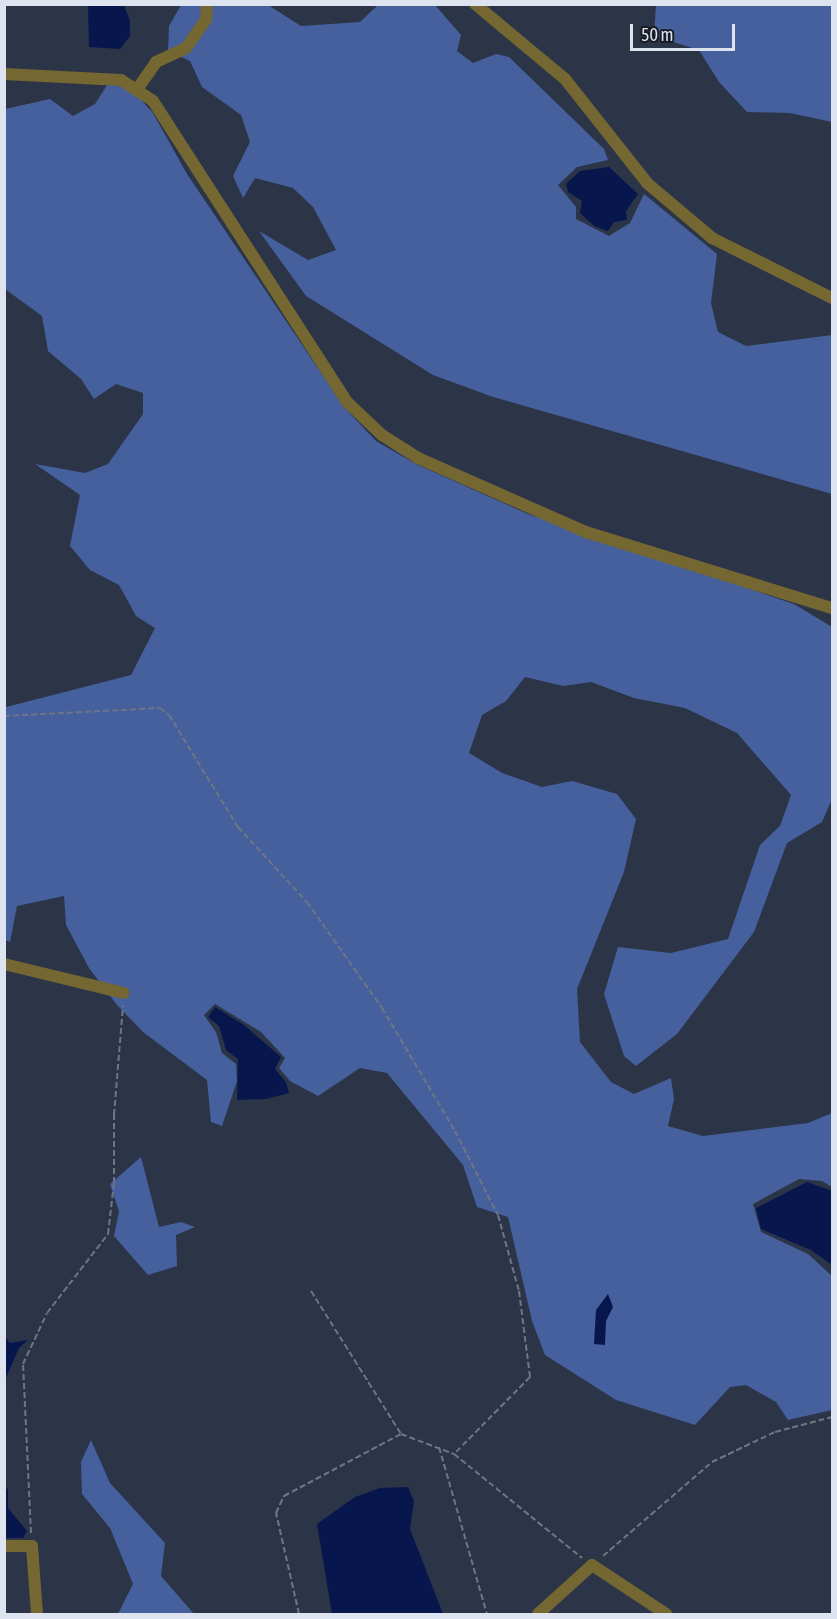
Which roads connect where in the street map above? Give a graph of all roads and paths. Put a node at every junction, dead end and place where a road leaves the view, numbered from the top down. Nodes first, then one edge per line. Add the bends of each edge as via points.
1 (207, 4) edge
2 (475, 4) edge
3 (4, 74) edge
4 (138, 88) junction
5 (832, 298) edge
6 (832, 608) edge
7 (4, 716) edge
8 (4, 964) edge
9 (124, 993) joint
10 (311, 1291) dead end
11 (832, 1417) edge
12 (401, 1434) junction
13 (439, 1447) junction
14 (454, 1454) junction
15 (4, 1546) edge
16 (32, 1546) junction
17 (591, 1565) junction
18 (38, 1614) edge
19 (299, 1614) edge
20 (487, 1614) edge
21 (538, 1614) edge
22 (666, 1614) edge

1 - 4 street via 206,20 186,48 156,62
2 - 5 street via 565,79 647,183 712,238
3 - 4 street via 121,80
4 - 6 street via 170,123 346,401 382,435 418,458 586,532
7 - 14 path via 160,708 169,715 238,827 307,902 382,1008 455,1131 498,1215 519,1291 530,1377
8 - 9 street
9 - 16 path via 108,1234 48,1313 23,1364
10 - 12 path
11 - 17 path via 775,1432 712,1462
12 - 13 path
12 - 19 path via 284,1496 276,1513
13 - 14 path
13 - 20 path
14 - 17 path
15 - 16 street
16 - 18 street
17 - 21 street
17 - 22 street

